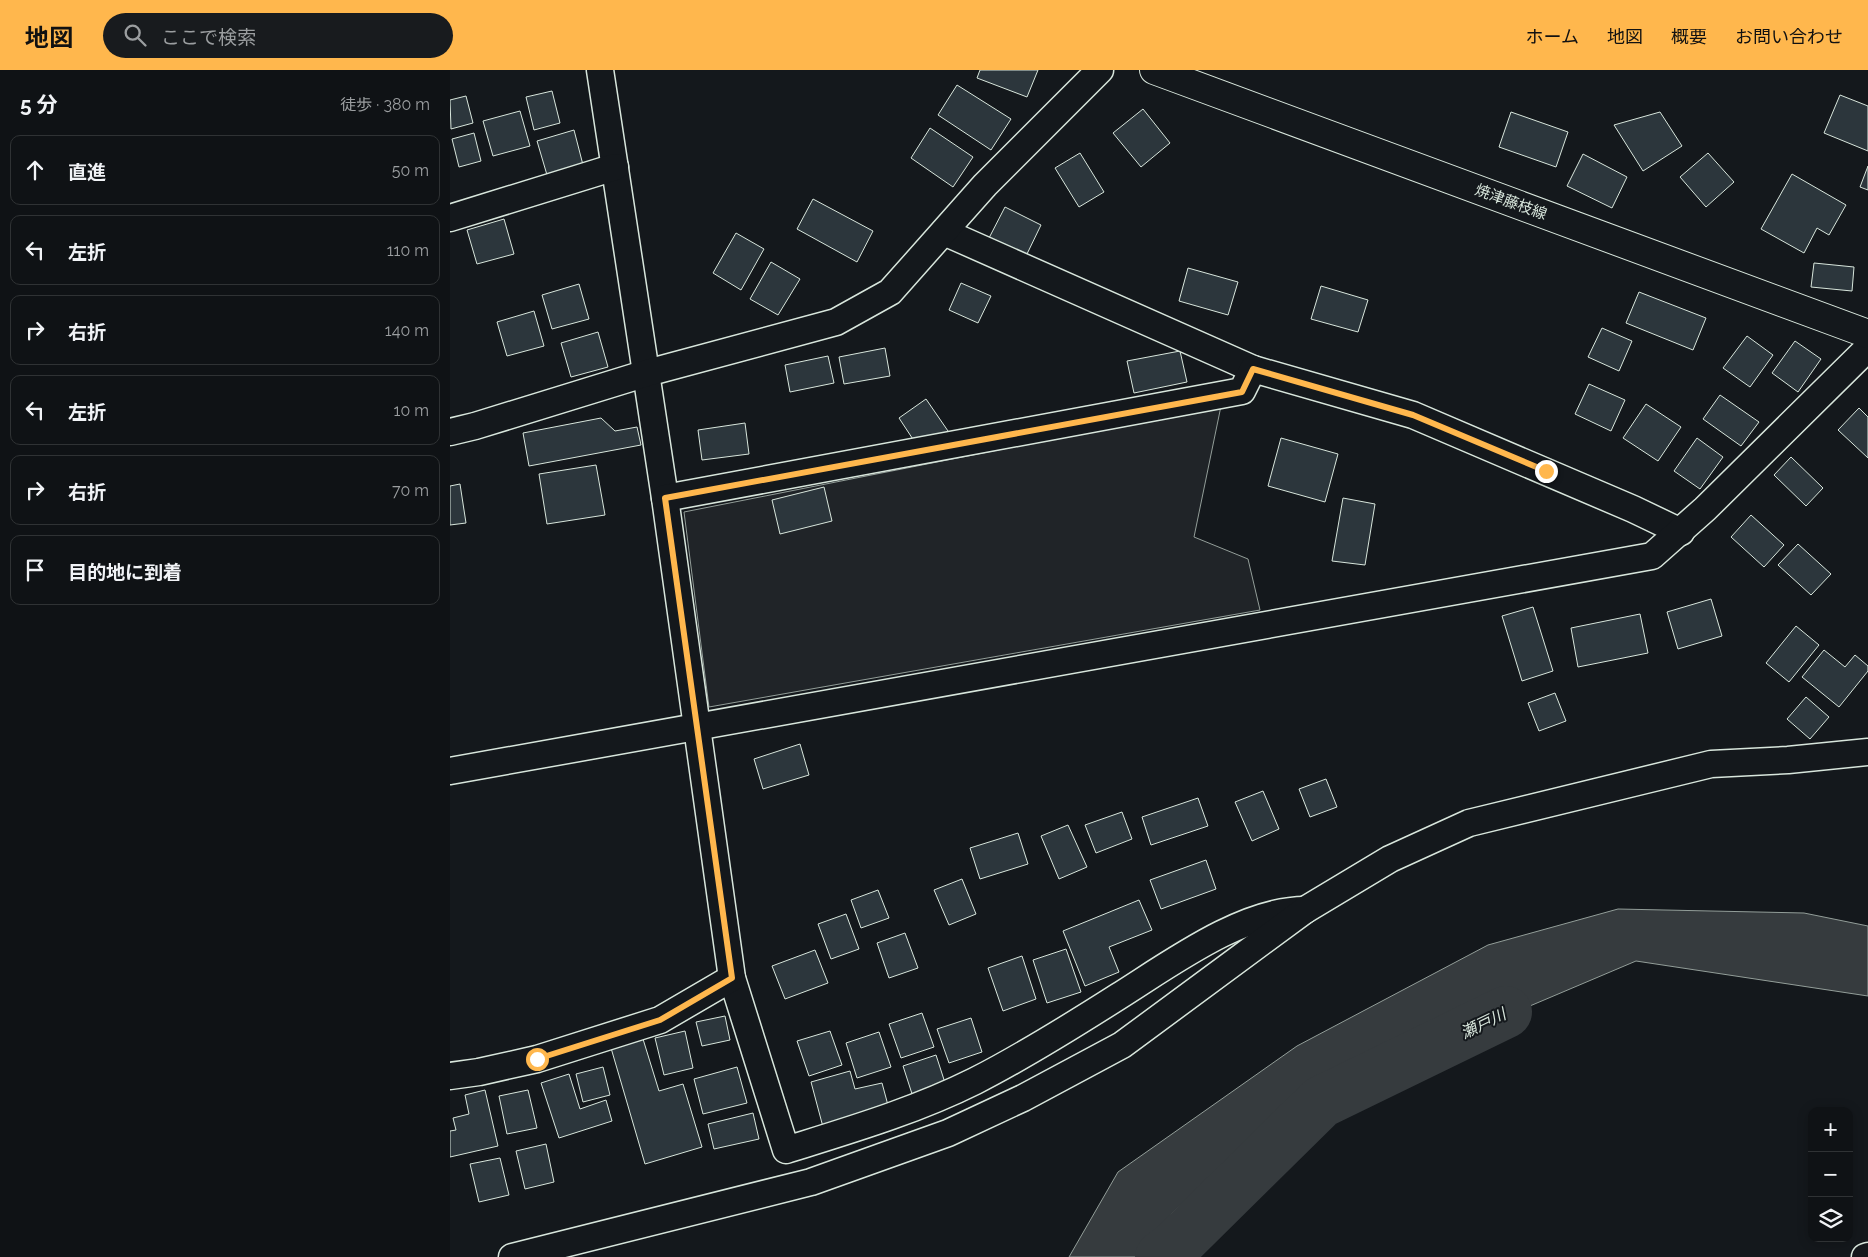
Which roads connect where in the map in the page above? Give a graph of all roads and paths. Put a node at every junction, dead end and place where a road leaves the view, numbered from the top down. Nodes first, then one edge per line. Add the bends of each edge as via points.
1 (600, 70) edge
2 (1100, 70) edge
3 (1154, 70) edge
4 (615, 166) junction
5 (450, 218) edge
6 (944, 232) junction
7 (1868, 334) edge
8 (1868, 348) edge
9 (1253, 369) junction
10 (646, 373) junction
11 (450, 432) edge
12 (665, 498) junction
13 (1681, 532) junction
14 (697, 726) junction
15 (1868, 752) edge
16 (450, 771) edge
17 (1305, 910) junction
18 (732, 978) junction
19 (450, 1076) edge
20 (512, 1257) edge

1 - 4 street
2 - 6 street via 985,185
3 - 7 main road, 焼津藤枝線
4 - 5 street
4 - 10 street
6 - 9 street
6 - 10 street via 890,292 836,322
8 - 13 street
9 - 12 street via 1242,392
9 - 13 street via 1413,415
10 - 11 street
10 - 12 street
12 - 14 street
13 - 14 street via 1652,556
14 - 16 street
14 - 18 street
15 - 17 street via 1711,764 1469,823 1390,859
17 - 18 street via 1288,910 1245,922 974,1081 892,1116 786,1150
17 - 20 street via 1122,1045 1023,1098 948,1133 811,1182
18 - 19 street via 660,1020 537,1059

